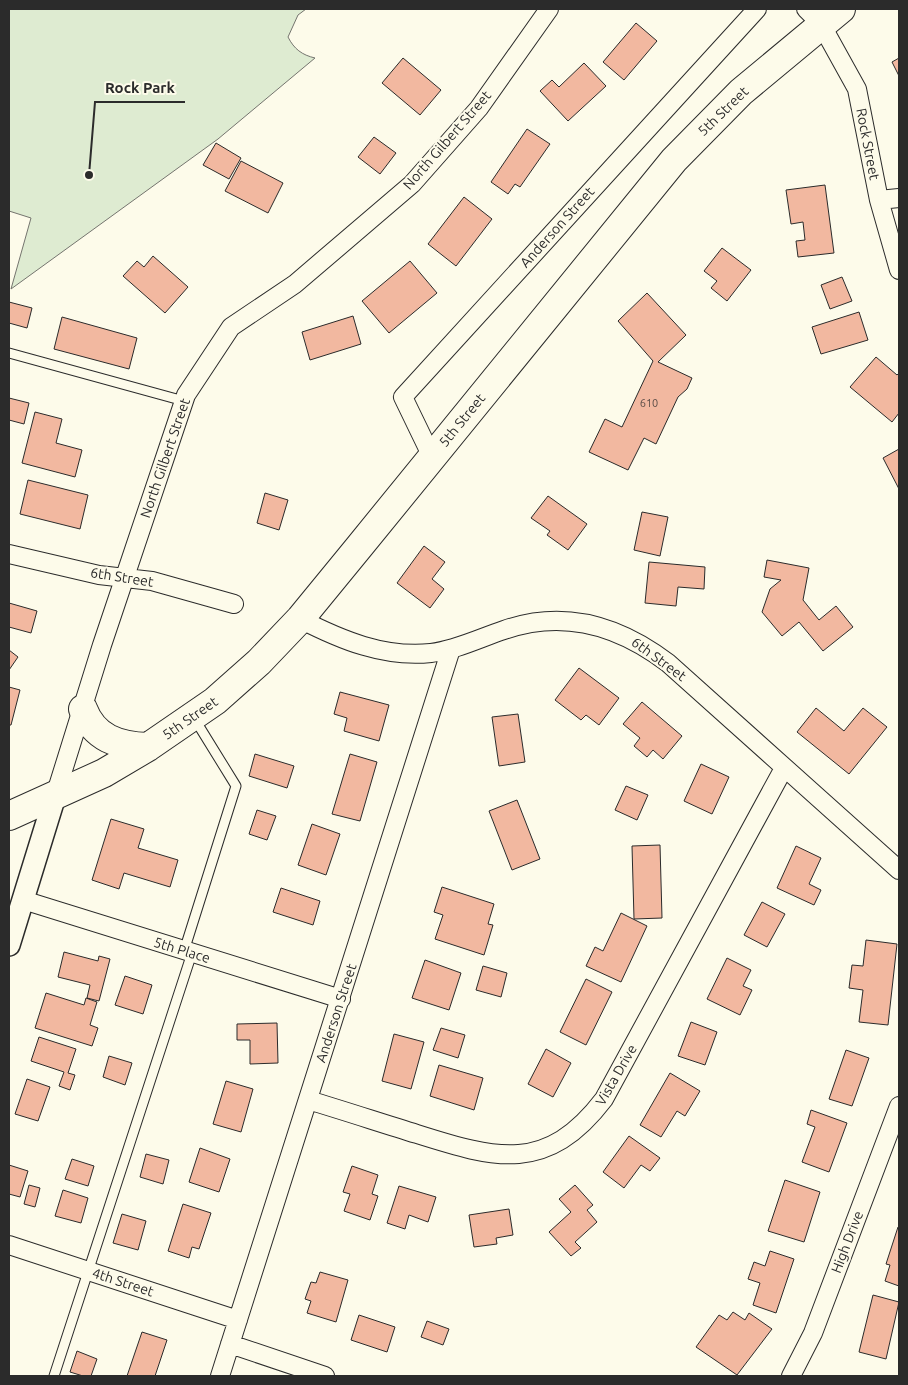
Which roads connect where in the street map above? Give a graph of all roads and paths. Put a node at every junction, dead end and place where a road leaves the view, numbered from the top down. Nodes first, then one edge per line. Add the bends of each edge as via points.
1 (549, 9) edge
2 (757, 9) edge
3 (823, 14) edge
4 (899, 198) edge
5 (879, 200) junction
6 (899, 270) edge
7 (9, 353) edge
8 (184, 401) junction
9 (432, 457) junction
10 (9, 554) edge
11 (124, 578) junction
12 (234, 604) dead end
13 (300, 619) junction
14 (451, 649) junction
15 (83, 709) junction
16 (192, 716) junction
17 (148, 746) junction
18 (784, 768) junction
19 (56, 796) junction
20 (9, 801) edge
21 (9, 816) edge
22 (899, 870) edge
23 (18, 901) edge
24 (9, 944) edge
25 (188, 952) junction
26 (341, 999) junction
27 (308, 1100) junction
28 (899, 1106) edge
29 (9, 1245) edge
30 (88, 1270) junction
31 (238, 1320) junction
32 (230, 1344) junction
33 (54, 1376) edge
34 (220, 1376) edge
35 (325, 1376) edge
36 (791, 1376) edge

1 - 8 street, North Gilbert Street via 479,108 412,184 295,284 231,327
2 - 9 street, Anderson Street via 403,397
3 - 5 street, Rock Street via 857,89
3 - 9 main road, 5th Street via 674,160
4 - 5 street
5 - 6 street, Rock Street
7 - 8 lane
8 - 11 street, North Gilbert Street
9 - 13 main road, 5th Street
10 - 11 street, 6th Street
11 - 12 street, 6th Street via 152,581
11 - 15 street, North Gilbert Street
13 - 14 street, 6th Street via 342,639 387,652 413,654
13 - 16 main road, 5th Street via 229,690
14 - 18 street, 6th Street via 519,625 547,620 603,627 634,640 668,663
14 - 26 street, Anderson Street
15 - 17 main road via 91,726 108,740 124,745
15 - 19 street, North Gilbert Street
16 - 17 main road, 5th Street
16 - 25 lane via 236,786
17 - 19 main road, 5th Street via 104,773
18 - 22 street, 6th Street
18 - 27 street, Vista Drive via 604,1099 569,1134 525,1154 494,1155 462,1149
19 - 20 main road, 5th Street
19 - 21 main road, 5th Street
19 - 23 street, North Gilbert Street
23 - 24 street, North Gilbert Street
23 - 25 street, 5th Place
25 - 26 street, 5th Place
25 - 30 lane
26 - 27 street, Anderson Street
27 - 31 street, Anderson Street
28 - 36 street, High Drive via 813,1333
29 - 30 street, 4th Street
30 - 31 street, 4th Street
30 - 33 lane
31 - 32 street, Anderson Street
32 - 34 street, Anderson Street
32 - 35 street

